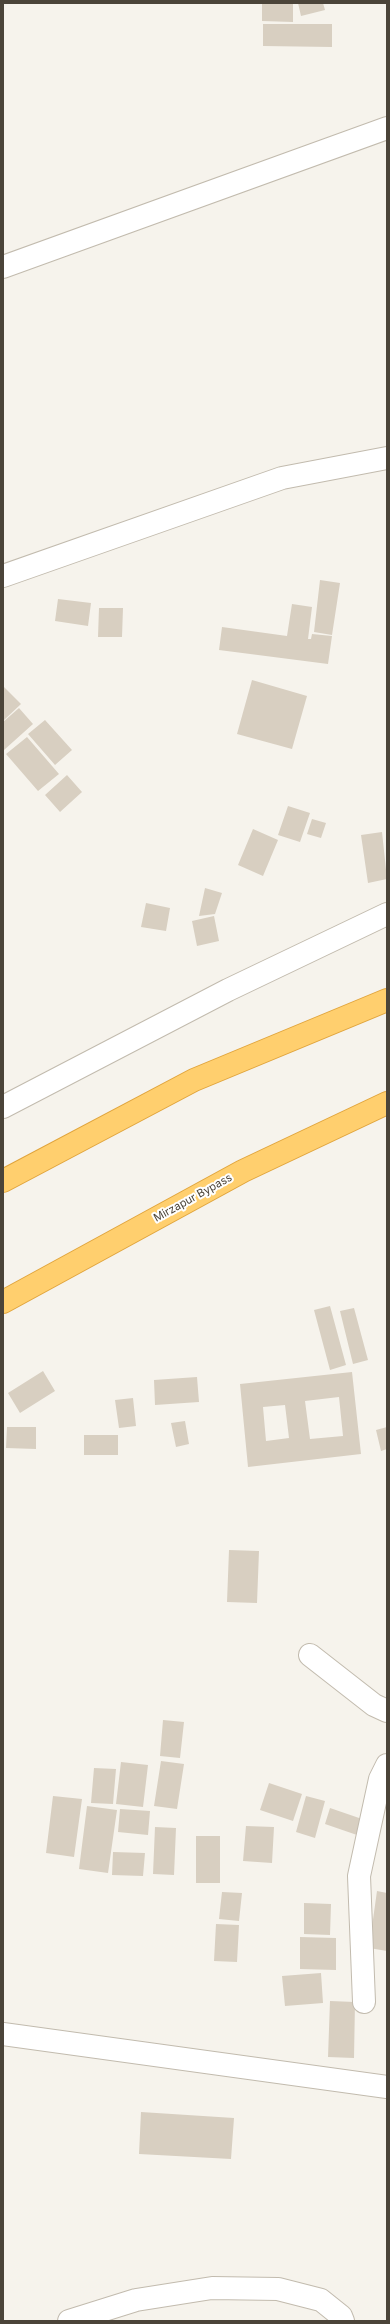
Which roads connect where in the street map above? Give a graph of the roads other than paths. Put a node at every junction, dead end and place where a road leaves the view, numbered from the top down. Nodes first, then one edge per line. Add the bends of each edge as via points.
1 (387, 128) edge
2 (3, 267) edge
3 (387, 458) edge
4 (3, 576) edge
5 (387, 914) edge
6 (387, 1000) edge
7 (387, 1104) edge
8 (3, 1107) edge
9 (3, 1181) edge
10 (3, 1302) edge
11 (310, 1655) dead end
12 (387, 1711) edge
13 (387, 1765) edge
14 (364, 2002) dead end
15 (3, 2034) edge
16 (387, 2087) edge
17 (69, 2321) edge
18 (343, 2321) edge

1 - 2 street
3 - 4 street via 282,478
5 - 8 street via 228,990
6 - 9 highway via 194,1080
7 - 10 highway, Mirzapur Bypass via 243,1171
11 - 12 street via 374,1705
13 - 14 street via 380,1779 359,1876
15 - 16 street
17 - 18 street via 136,2300 212,2288 278,2289 321,2300 341,2316

